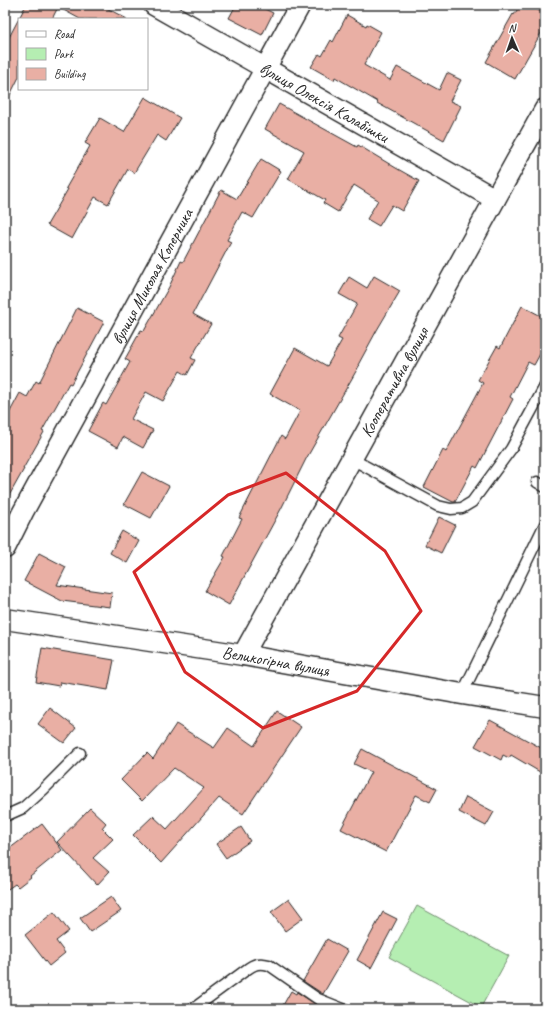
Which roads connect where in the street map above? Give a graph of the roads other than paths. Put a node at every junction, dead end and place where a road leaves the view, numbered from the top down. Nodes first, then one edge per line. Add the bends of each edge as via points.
1 (154, 5) edge
2 (300, 5) edge
3 (265, 69) junction
4 (545, 109) edge
5 (495, 199) junction
6 (545, 386) edge
7 (352, 459) junction
8 (545, 524) edge
9 (5, 548) edge
10 (5, 619) edge
11 (243, 655) junction
12 (462, 694) junction
13 (545, 708) edge
14 (80, 753) dead end
15 (5, 816) edge
16 (193, 1009) edge
17 (343, 1009) edge

1 - 3 street, вулиця Олексія Калабішки
2 - 3 street, вулиця Миколая Коперника
3 - 5 street, вулиця Олексія Калабішки
3 - 9 street, вулиця Миколая Коперника
4 - 5 street, Кооперативна вулиця
5 - 7 street, Кооперативна вулиця
6 - 7 lane via 511,449 472,502 462,508 438,506
7 - 11 street, Кооперативна вулиця
8 - 12 lane
10 - 11 street, Великогірна вулиця
11 - 12 street, Великогірна вулиця
12 - 13 street, Великогірна вулиця
14 - 15 lane via 23,808
16 - 17 lane via 254,964 262,963 269,965 318,999

